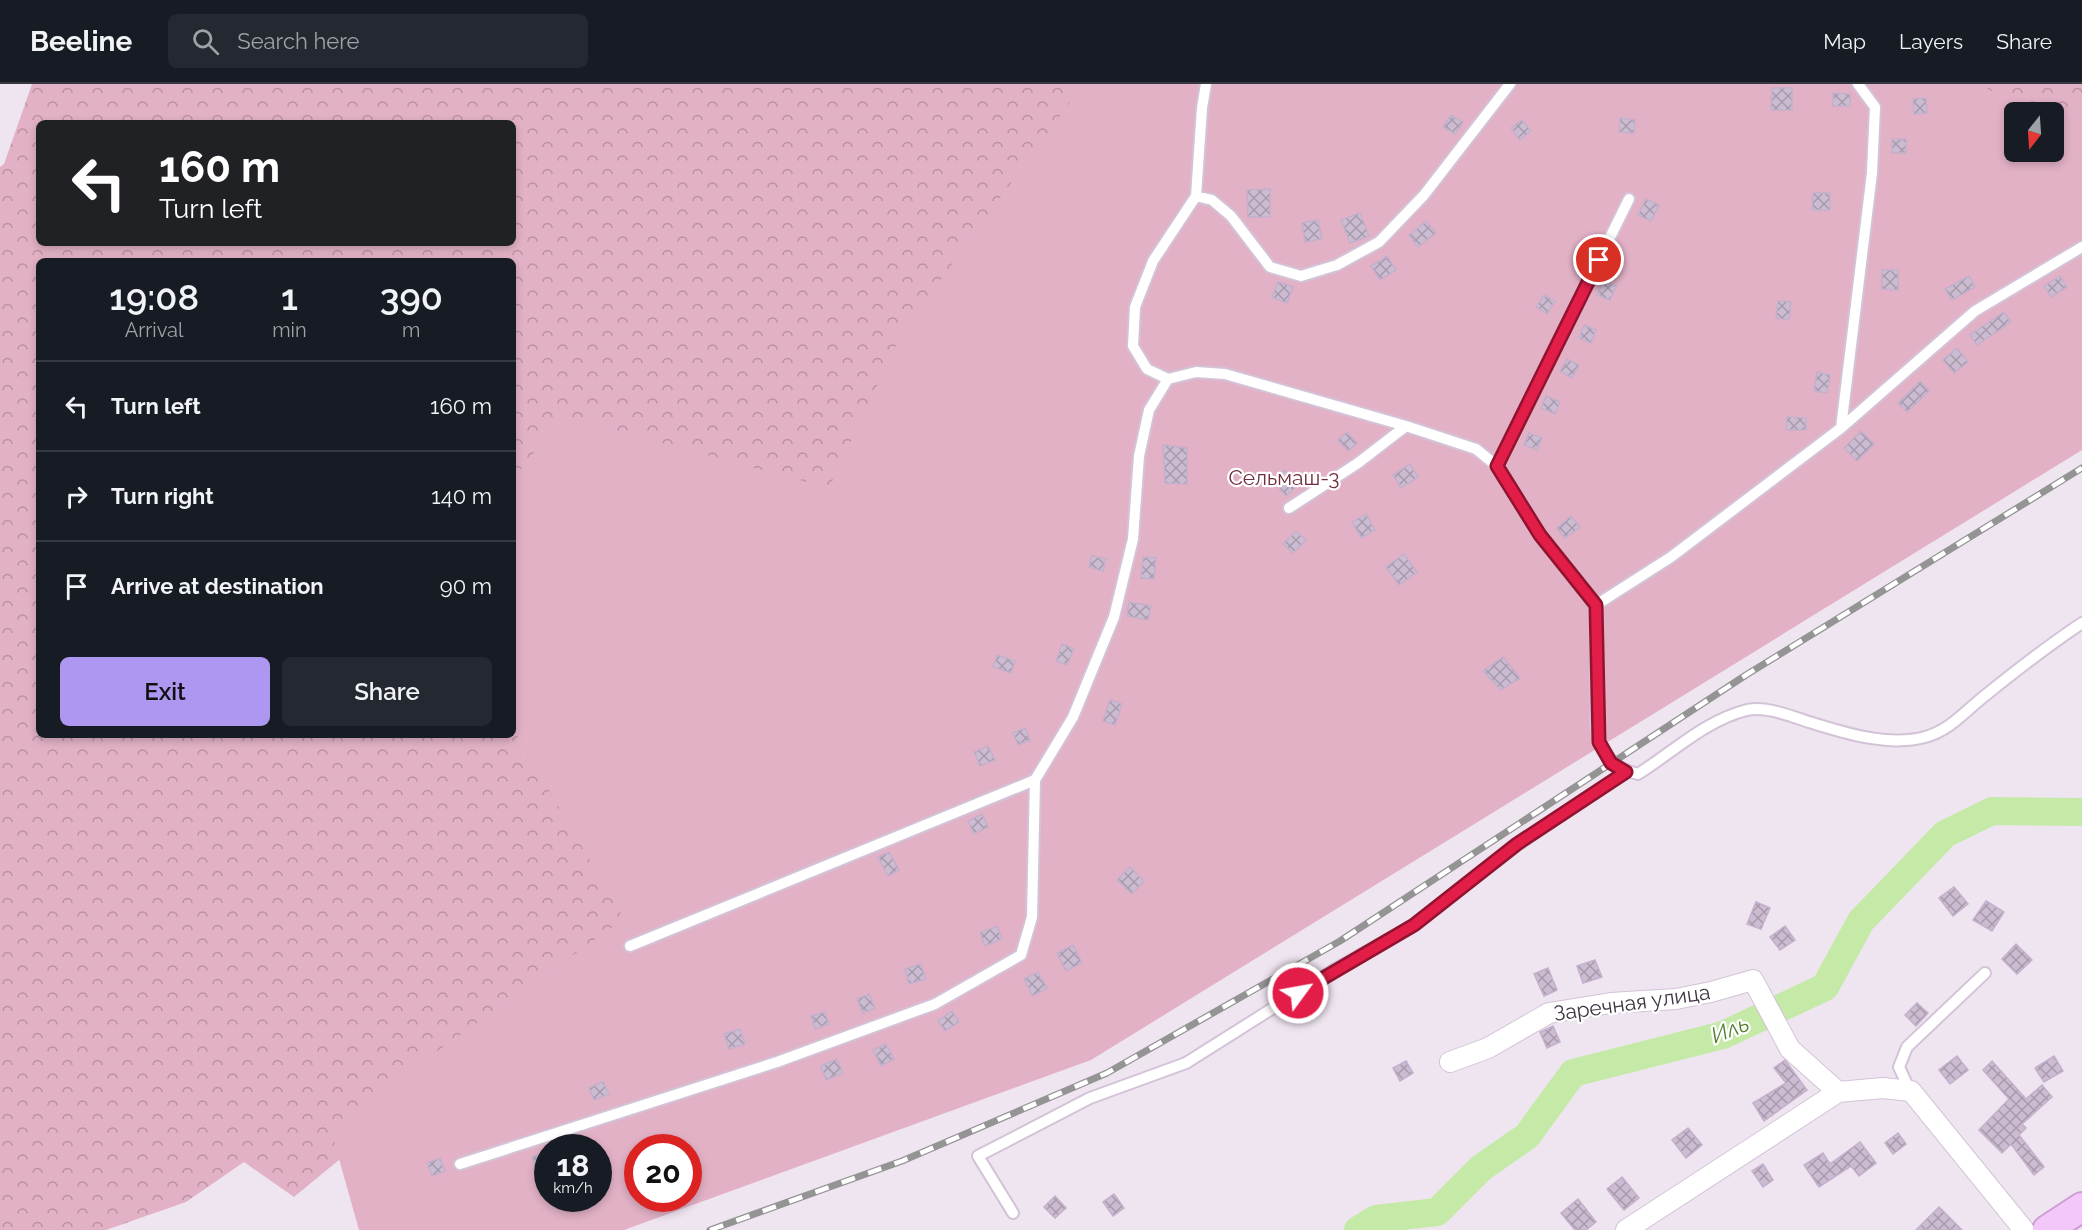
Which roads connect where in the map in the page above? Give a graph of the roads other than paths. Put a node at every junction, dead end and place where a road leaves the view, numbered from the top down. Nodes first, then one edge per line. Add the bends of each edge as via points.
1 (1206, 84) edge
2 (1510, 84) edge
3 (1858, 84) edge
4 (1196, 196) junction
5 (1629, 198) dead end
6 (2082, 247) edge
7 (1168, 379) junction
8 (1406, 426) junction
9 (1841, 428) junction
10 (1497, 466) junction
11 (1289, 508) dead end
12 (1596, 605) junction
13 (2082, 623) edge
14 (1626, 772) junction
15 (1035, 780) junction
16 (630, 946) dead end
17 (1985, 974) dead end
18 (1450, 1062) dead end
19 (1911, 1091) junction
20 (1838, 1092) junction
21 (460, 1164) dead end
22 (2082, 1208) edge
23 (1013, 1213) dead end
24 (1626, 1230) edge
25 (2024, 1230) edge
26 (2047, 1230) edge

1 - 4 lane
2 - 4 lane via 1424,195 1378,242 1337,265 1301,276 1270,267 1231,216 1212,200
3 - 9 lane via 1875,107
4 - 7 lane via 1153,261 1136,307 1133,346 1147,369
5 - 10 lane
6 - 9 lane via 1975,311
7 - 8 lane via 1196,372 1224,374
7 - 15 lane via 1149,410 1139,456 1133,539 1114,617 1073,717
8 - 10 lane via 1476,449
8 - 11 lane
9 - 12 lane via 1671,557
10 - 12 lane via 1540,535
12 - 14 lane via 1599,742 1611,763
13 - 14 lane via 1938,733 1888,741 1780,712 1750,710 1701,730 1638,774
14 - 23 lane via 1517,844 1414,925 1335,969 1186,1063 1090,1098 978,1156
15 - 16 lane
15 - 21 lane via 1032,917 1021,955 935,1004 777,1062
17 - 19 lane via 1907,1047 1899,1067
18 - 20 street, Заречная улица via 1488,1048 1549,1013 1611,1003 1676,999 1752,980 1790,1049
19 - 20 street via 1883,1088
19 - 25 street
20 - 24 street
22 - 26 street

